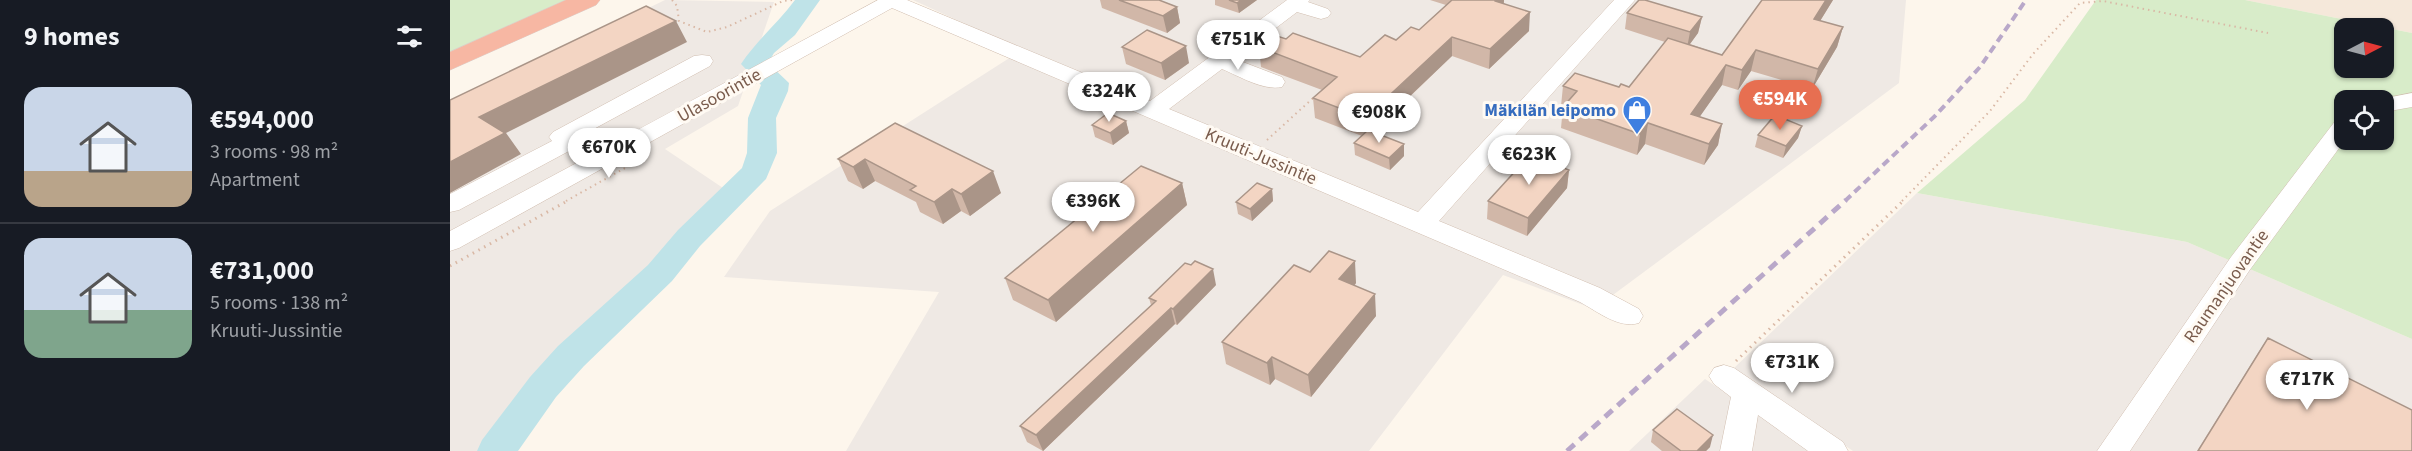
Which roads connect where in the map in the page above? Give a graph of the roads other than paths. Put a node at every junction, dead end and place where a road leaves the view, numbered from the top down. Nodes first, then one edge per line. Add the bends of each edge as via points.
1 (587, 0) edge
2 (1625, 0) edge
3 (892, 1) edge
4 (1283, 8) edge
5 (1321, 14) dead end
6 (1220, 60) junction
7 (702, 61) dead end
8 (450, 62) edge
9 (1274, 82) dead end
10 (2412, 100) edge
11 (2394, 103) edge
12 (1153, 111) junction
13 (2334, 138) edge
14 (570, 141) junction
15 (603, 159) junction
16 (450, 206) edge
17 (1422, 224) junction
18 (479, 226) junction
19 (450, 242) edge
20 (1629, 316) dead end
21 (1736, 451) edge
22 (1832, 451) edge
23 (2113, 451) edge

1 - 8 highway
2 - 17 street
3 - 12 street, Kruuti-Jussintie
3 - 15 street, Ulasoorintie
4 - 5 street
4 - 6 street
6 - 9 street
6 - 12 street
7 - 14 street via 561,137
10 - 11 street
12 - 17 street, Kruuti-Jussintie
13 - 23 street, Raumanjuovantie via 2240,264
14 - 15 street
14 - 16 street
15 - 18 street, Ulasoorintie
16 - 18 street
17 - 20 street, Kruuti-Jussintie via 1590,295
18 - 19 street, Ulasoorintie
21 - 22 street via 1736,384

